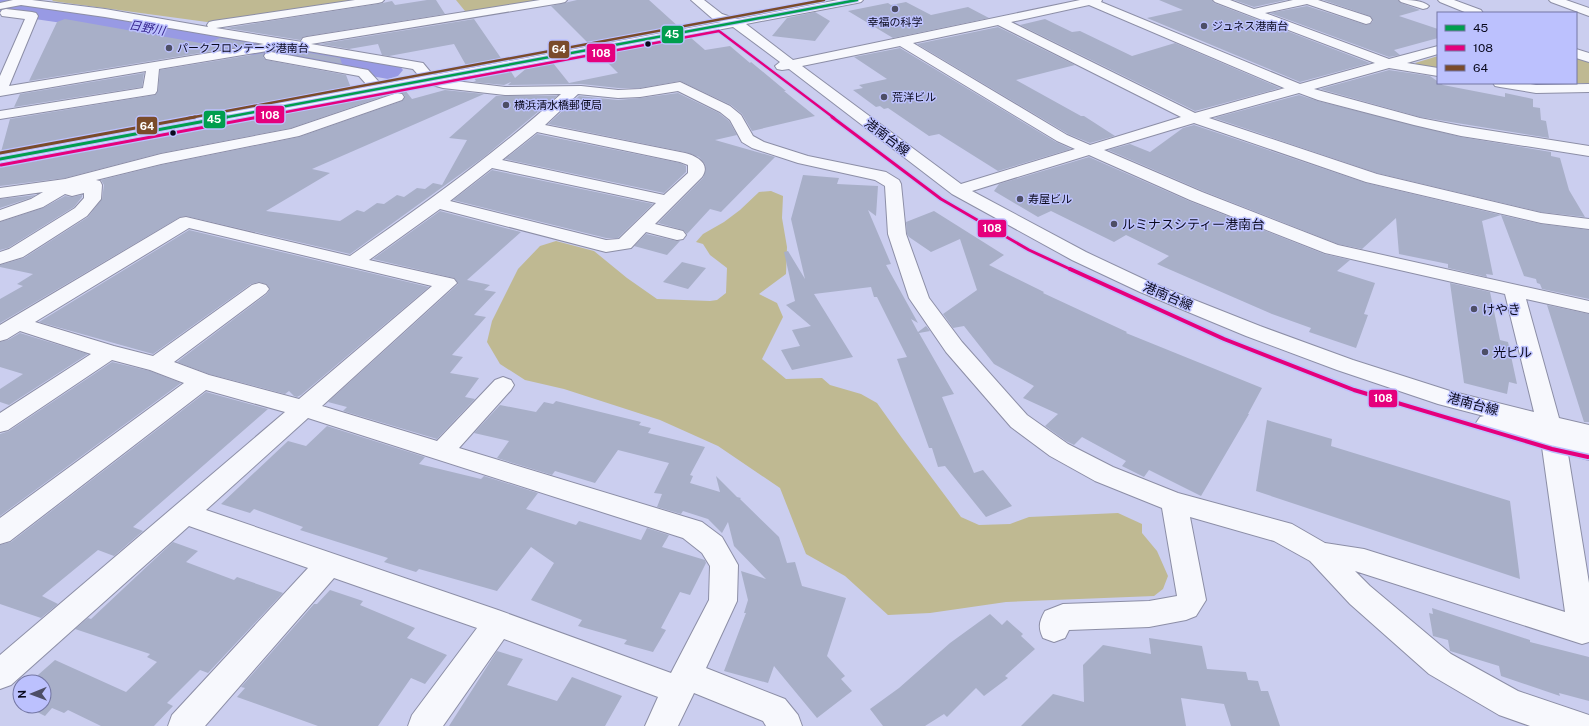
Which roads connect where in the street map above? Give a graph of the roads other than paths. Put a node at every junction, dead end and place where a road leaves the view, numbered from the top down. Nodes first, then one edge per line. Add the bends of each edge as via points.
1 (7, 0) edge
2 (378, 0) edge
3 (561, 0) edge
4 (698, 0) edge
5 (815, 0) edge
6 (857, 0) edge
7 (1091, 0) edge
8 (1219, 0) edge
9 (1307, 0) edge
10 (1405, 0) edge
11 (1444, 0) edge
12 (1555, 0) edge
13 (25, 1) edge
14 (453, 5) dead end
15 (0, 6) edge
16 (1423, 6) dead end
17 (0, 12) edge
18 (1474, 12) edge
19 (1589, 12) edge
20 (1252, 13) junction
21 (462, 16) junction
22 (1366, 20) dead end
23 (719, 21) junction
24 (1000, 21) junction
25 (735, 22) junction
26 (194, 28) junction
27 (902, 42) junction
28 (289, 44) junction
29 (1437, 50) edge
30 (247, 51) junction
31 (1577, 53) edge
32 (1589, 58) edge
33 (1389, 64) junction
34 (784, 65) junction
35 (153, 67) junction
36 (1437, 72) edge
37 (432, 79) junction
38 (372, 82) junction
39 (1506, 84) edge
40 (1589, 88) edge
41 (1302, 89) junction
42 (574, 90) junction
43 (0, 115) edge
44 (1194, 118) junction
45 (534, 127) junction
46 (0, 148) edge
47 (1087, 150) junction
48 (1589, 151) edge
49 (0, 159) edge
50 (489, 162) junction
51 (67, 184) junction
52 (958, 190) junction
53 (0, 193) edge
54 (668, 201) junction
55 (37, 203) junction
56 (437, 203) junction
57 (0, 216) edge
58 (1589, 224) edge
59 (642, 226) junction
60 (677, 235) dead end
61 (0, 258) edge
62 (353, 262) junction
63 (259, 289) dead end
64 (1514, 290) junction
65 (1589, 307) edge
66 (8, 328) edge
67 (109, 352) junction
68 (157, 364) junction
69 (202, 381) junction
70 (502, 385) dead end
71 (304, 409) junction
72 (0, 424) edge
73 (1552, 433) junction
74 (1589, 434) edge
75 (441, 452) junction
76 (1589, 452) edge
77 (1174, 502) junction
78 (183, 513) junction
79 (0, 533) edge
80 (1320, 552) junction
81 (329, 564) junction
82 (498, 622) junction
83 (1054, 629) dead end
84 (1586, 632) edge
85 (0, 675) edge
86 (683, 682) junction
87 (184, 726) edge
88 (424, 726) edge
89 (661, 726) edge
90 (786, 726) edge
91 (1578, 726) edge

1 - 13 street
2 - 26 street
3 - 21 street
4 - 23 street
5 - 23 street
6 - 25 street
7 - 24 street
7 - 41 street
8 - 20 street
9 - 20 street
9 - 22 street
10 - 16 street
11 - 18 street
12 - 19 street
13 - 15 street
13 - 26 street
14 - 21 street
17 - 35 street via 32,16 12,49 0,92
20 - 33 street
21 - 28 street
23 - 25 street
23 - 34 street
23 - 37 street
24 - 27 street
24 - 44 street
25 - 34 street
26 - 28 street
27 - 34 street
27 - 47 street via 1062,138
28 - 30 street
28 - 37 street via 418,66
29 - 33 street
30 - 35 street
30 - 38 street via 363,73
31 - 32 street
33 - 36 street
33 - 41 street
34 - 52 street, 港南台線
34 - 73 street via 886,152 945,194 1032,246 1128,292 1226,334 1356,384
35 - 43 street via 150,91
37 - 38 street
37 - 42 street via 505,91
37 - 49 street
37 - 51 street via 382,102 294,133 161,158
38 - 46 street
39 - 40 street via 1536,89
41 - 44 street
41 - 48 street via 1419,122 1500,138
42 - 45 street
42 - 77 street via 618,94 680,86 725,109 736,118 747,139 758,145 804,160 880,176 893,184 896,234 919,298 954,347 1019,421 1060,450 1104,474
44 - 47 street
44 - 58 street via 1372,178 1541,218
45 - 50 street
45 - 54 street via 678,156 696,163 696,174
47 - 52 street
47 - 64 street via 1332,250
50 - 54 street
50 - 56 street
51 - 53 street
51 - 55 street
52 - 73 street, 港南台線 via 1079,256 1147,288 1345,365
54 - 59 street
55 - 57 street
55 - 61 street via 94,185 92,199 81,212 16,253
56 - 59 street via 606,246 624,244
56 - 62 street
59 - 60 street
62 - 66 street via 186,222
62 - 71 street via 447,283
63 - 68 street
64 - 65 street
64 - 73 street
66 - 67 street
67 - 68 street
67 - 72 street
68 - 69 street
69 - 71 street
69 - 79 street
70 - 75 street
71 - 75 street
71 - 78 street
73 - 74 street, 港南台線
73 - 76 street
73 - 84 street
75 - 86 street via 692,530 712,545 724,565 723,601
77 - 80 street via 1282,532
77 - 83 street via 1192,600 1186,607 1149,614 1063,617 1055,620
78 - 81 street
78 - 85 street
80 - 84 street via 1364,561
80 - 91 street via 1360,595 1440,664 1510,704
81 - 82 street
81 - 87 street
82 - 86 street
82 - 88 street
86 - 89 street
86 - 90 street via 774,710

